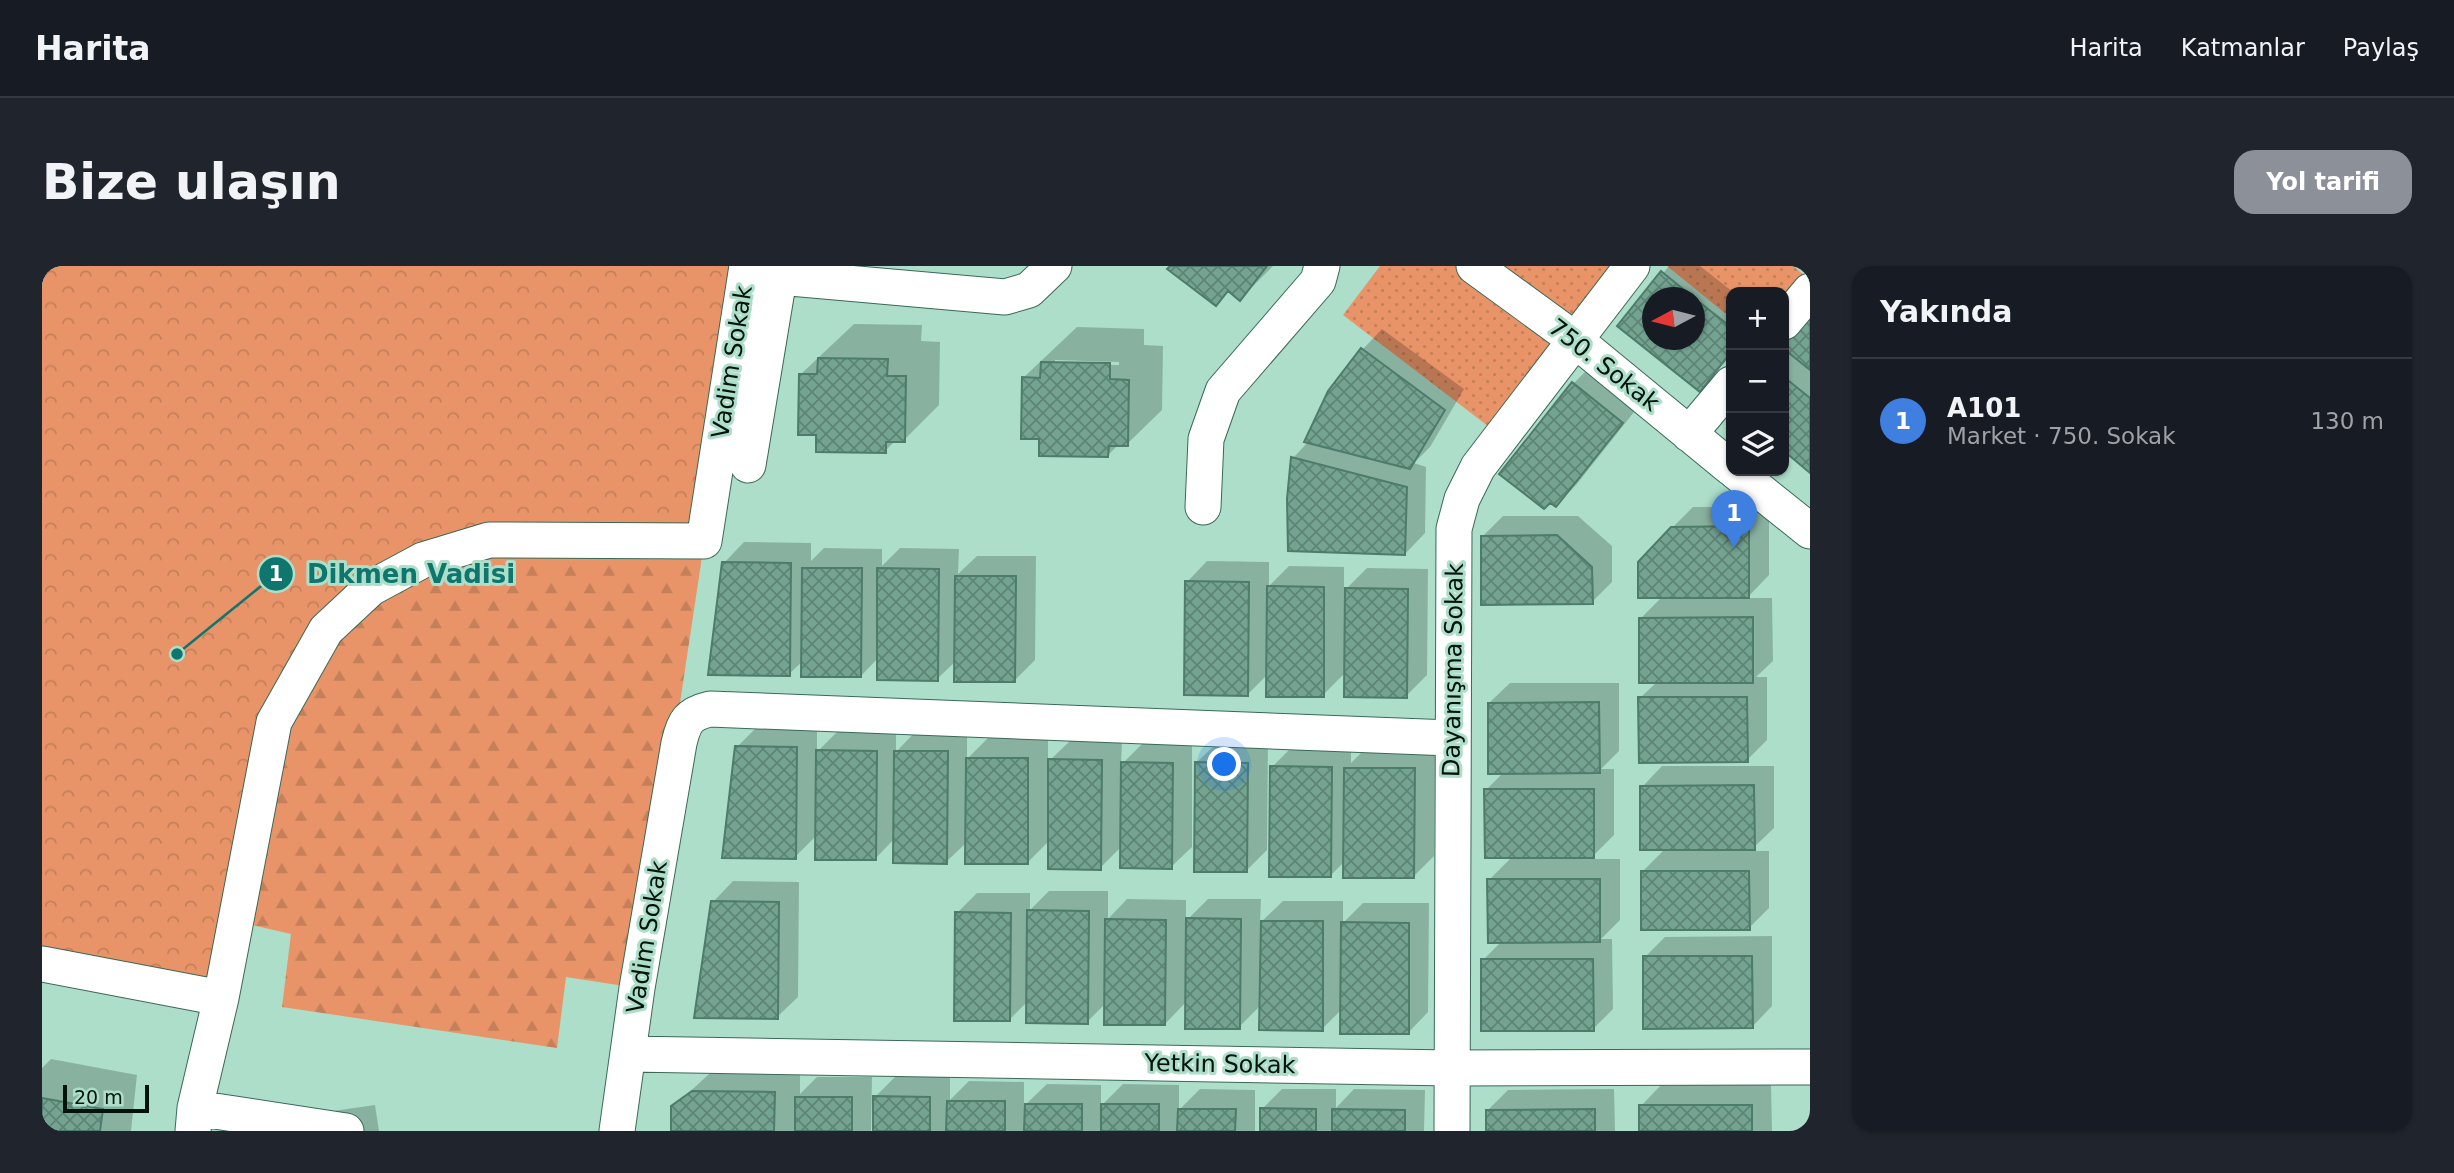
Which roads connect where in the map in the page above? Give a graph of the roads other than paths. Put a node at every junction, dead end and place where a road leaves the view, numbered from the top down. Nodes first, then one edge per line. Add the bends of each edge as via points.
1 (747, 266) edge
2 (1054, 266) edge
3 (1322, 266) edge
4 (1474, 266) edge
5 (1632, 266) edge
6 (780, 272) edge
7 (1810, 291) edge
8 (1789, 316) edge
9 (1574, 339) junction
10 (1726, 390) edge
11 (1689, 434) junction
12 (1726, 463) edge
13 (748, 465) dead end
14 (1742, 476) edge
15 (1203, 507) dead end
16 (1810, 531) edge
17 (1451, 738) junction
18 (42, 964) edge
19 (220, 998) junction
20 (629, 1054) junction
21 (1810, 1067) edge
22 (1452, 1068) junction
23 (194, 1120) edge
24 (346, 1131) edge
25 (617, 1131) edge
26 (1452, 1131) edge

1 - 19 street, Vadim Sokak via 704,541 489,540 423,560 371,588 326,630 274,722
2 - 6 street via 1028,290 1005,297
3 - 15 street via 1318,281 1223,391 1206,439
4 - 9 street, 750. Sokak
5 - 9 street, Dayanışma Sokak
6 - 13 street
7 - 8 street
9 - 11 street, 750. Sokak
9 - 17 street, Dayanışma Sokak via 1478,467 1462,499 1454,528
10 - 11 street
11 - 12 street, 750. Sokak
14 - 16 street, 750. Sokak
17 - 20 street, Vadim Sokak via 710,709 693,713 683,724
17 - 22 street, Dayanışma Sokak
18 - 19 street
19 - 23 street
20 - 22 street, Yetkin Sokak
20 - 25 street, Vadim Sokak
21 - 22 street, Yetkin Sokak
22 - 26 street, Dayanışma Sokak
23 - 24 street

